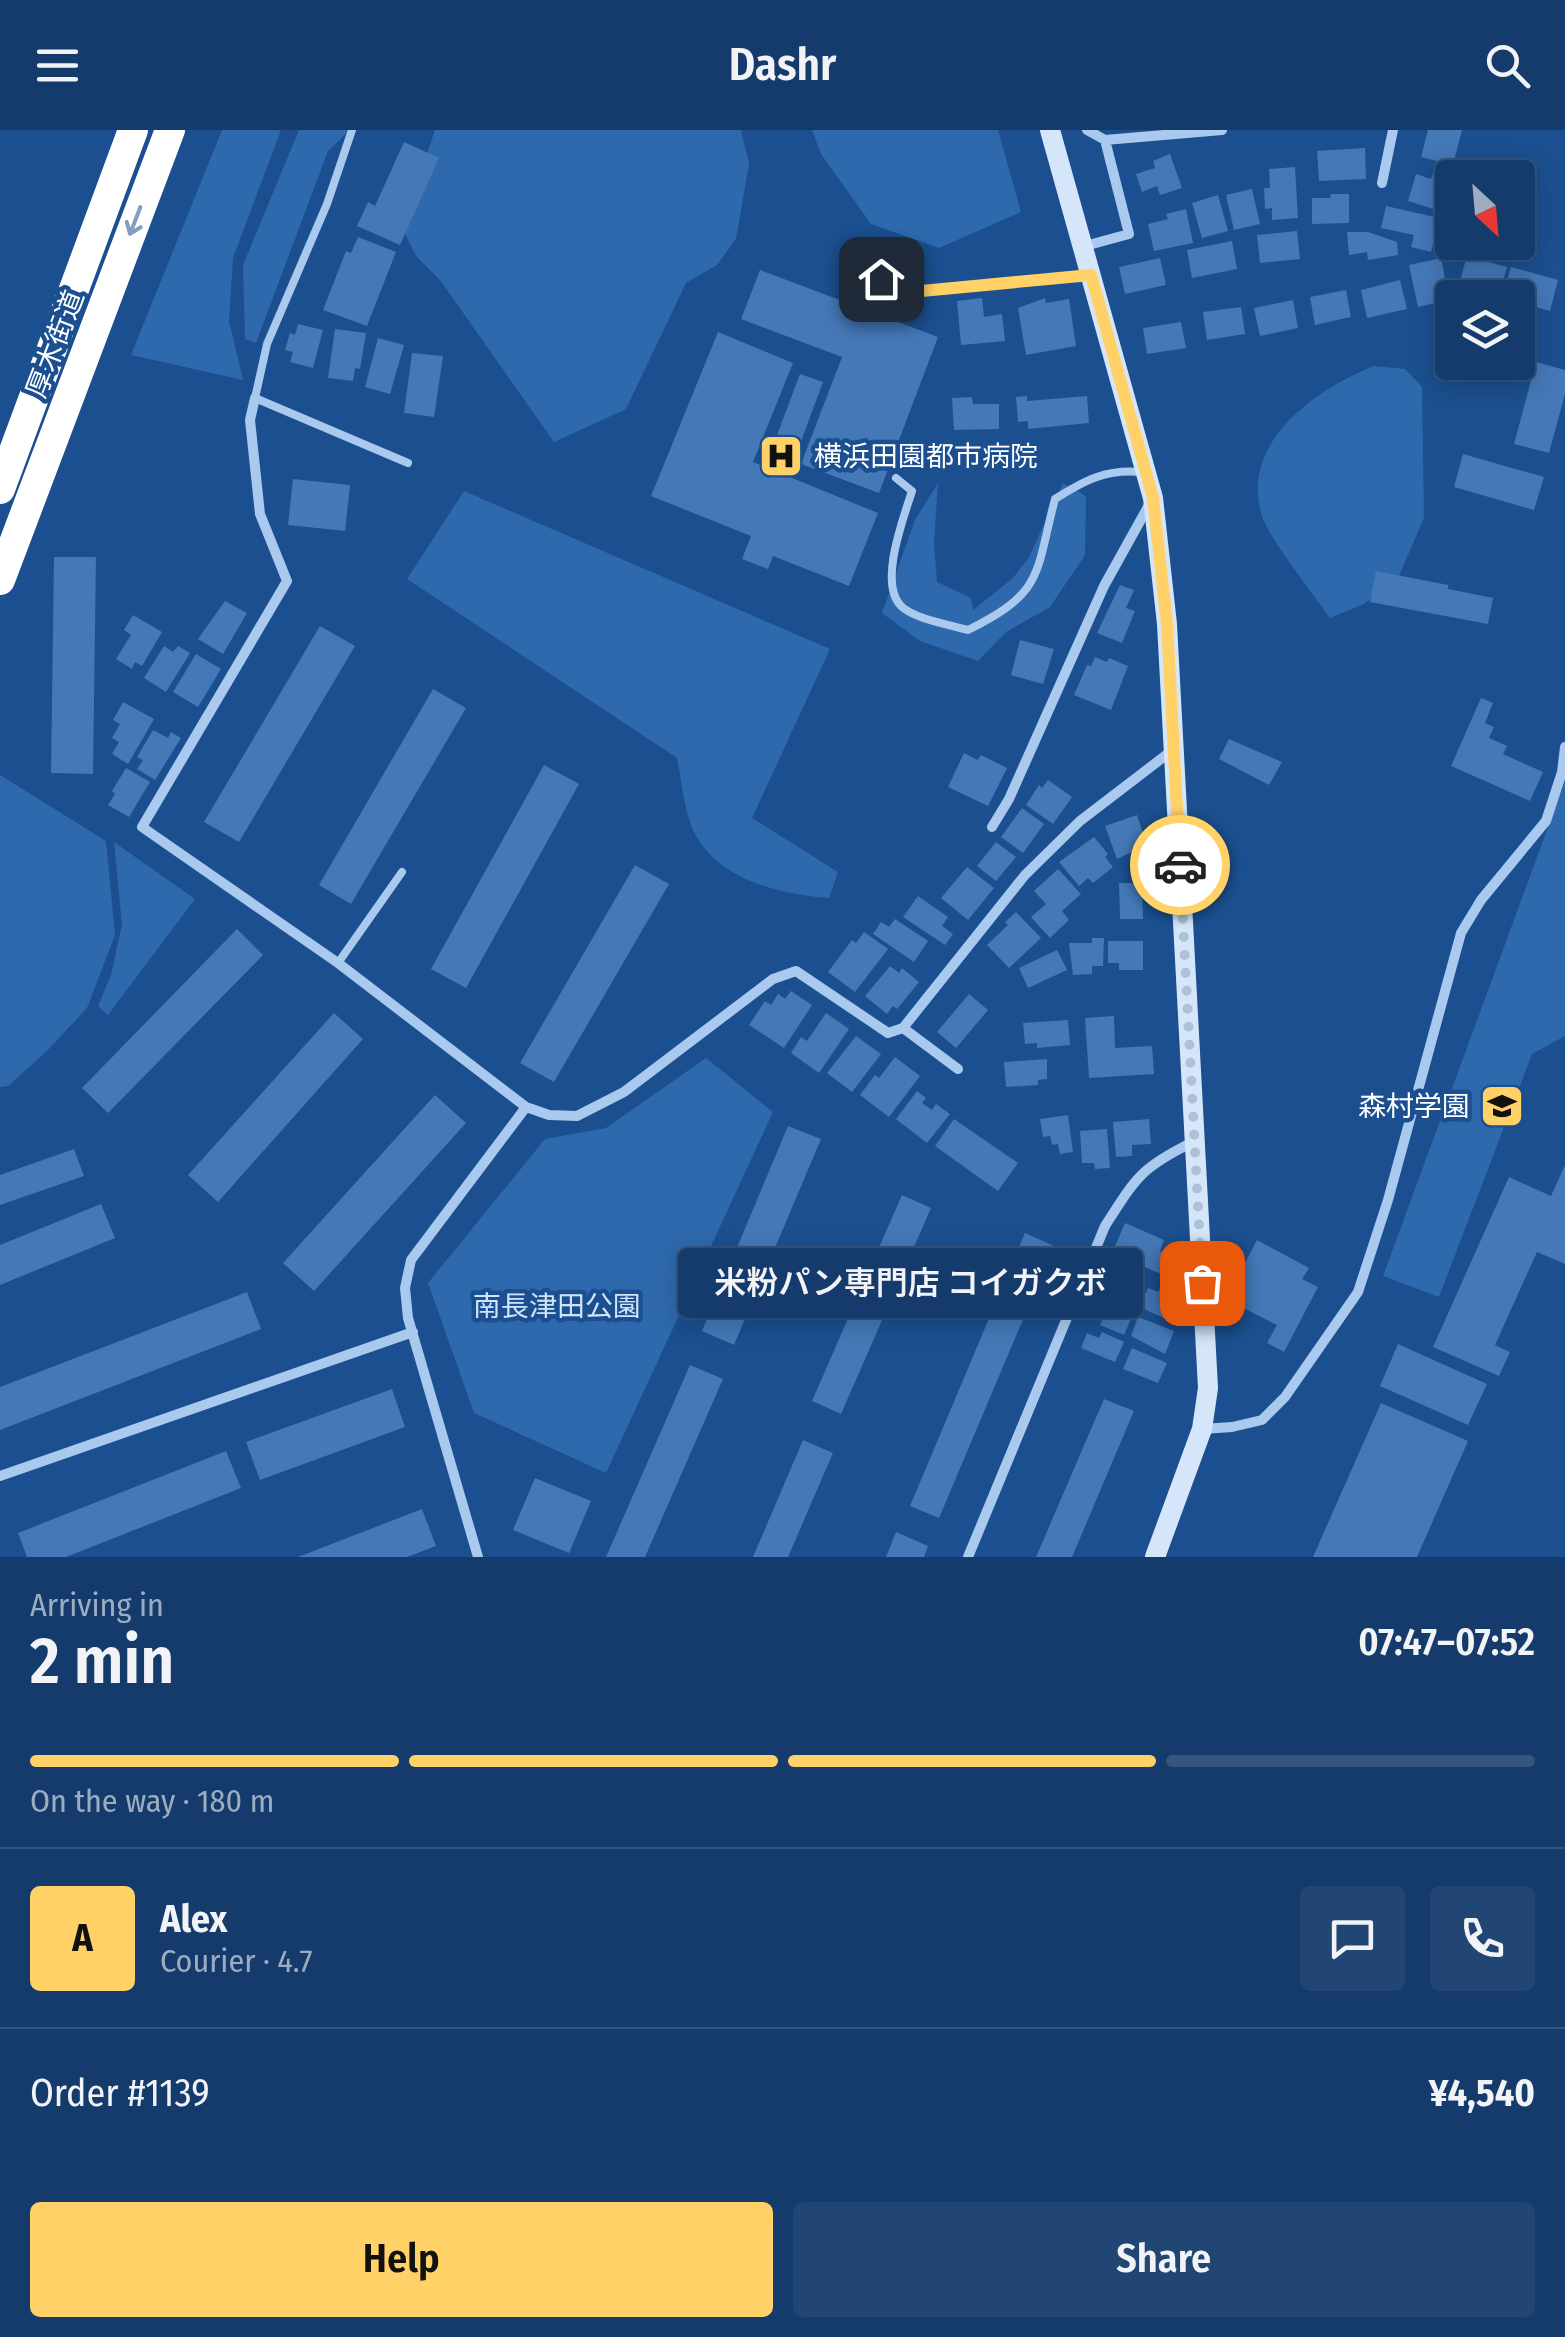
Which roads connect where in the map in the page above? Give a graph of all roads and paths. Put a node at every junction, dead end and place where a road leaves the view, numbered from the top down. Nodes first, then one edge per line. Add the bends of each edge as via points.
1 (134, 130) edge
2 (170, 130) edge
3 (352, 130) edge
4 (1050, 130) edge
5 (1087, 130) edge
6 (1222, 130) edge
7 (1393, 130) edge
8 (1105, 140) junction
9 (1382, 184) dead end
10 (1085, 246) junction
11 (854, 258) dead end
12 (1091, 275) junction
13 (255, 398) junction
14 (408, 463) dead end
15 (3, 472) edge
16 (1146, 472) junction
17 (896, 478) dead end
18 (1153, 498) junction
19 (0, 580) edge
20 (1565, 747) edge
21 (1174, 749) junction
22 (992, 827) dead end
23 (402, 872) dead end
24 (338, 964) junction
25 (903, 1028) junction
26 (958, 1068) dead end
27 (526, 1107) junction
28 (1194, 1142) junction
29 (412, 1332) junction
30 (1202, 1430) junction
31 (0, 1476) edge
32 (478, 1557) edge
33 (968, 1557) edge
34 (1155, 1557) edge

1 - 15 highway, 厚木街道
2 -> 19 highway, 厚木街道
3 - 13 lane via 267,344
4 - 10 street
5 - 8 street
6 - 8 street
7 - 9 street
8 - 10 street via 1129,234
10 - 12 street
11 - 12 street via 911,292
12 - 16 street
13 - 14 lane
13 - 24 street via 250,420 260,514 287,580 142,828
16 - 17 lane via 1095,475 1056,498 1039,574 1008,611 968,630 901,606 894,592 892,563 912,492
16 - 18 street
18 - 21 street
18 - 22 street via 1104,586
20 - 30 street via 1546,821 1461,933 1358,1292 1262,1420
21 - 25 street via 1080,821 1024,875
21 - 28 street
23 - 24 lane
24 - 27 street
25 - 26 street
25 - 27 street via 888,1033 796,970 758,990 624,1092 576,1116
27 - 29 street via 411,1260 405,1288
28 - 30 street via 1208,1388
28 - 33 street via 1154,1161 1105,1226
29 - 31 street
29 - 32 street
30 - 34 street

